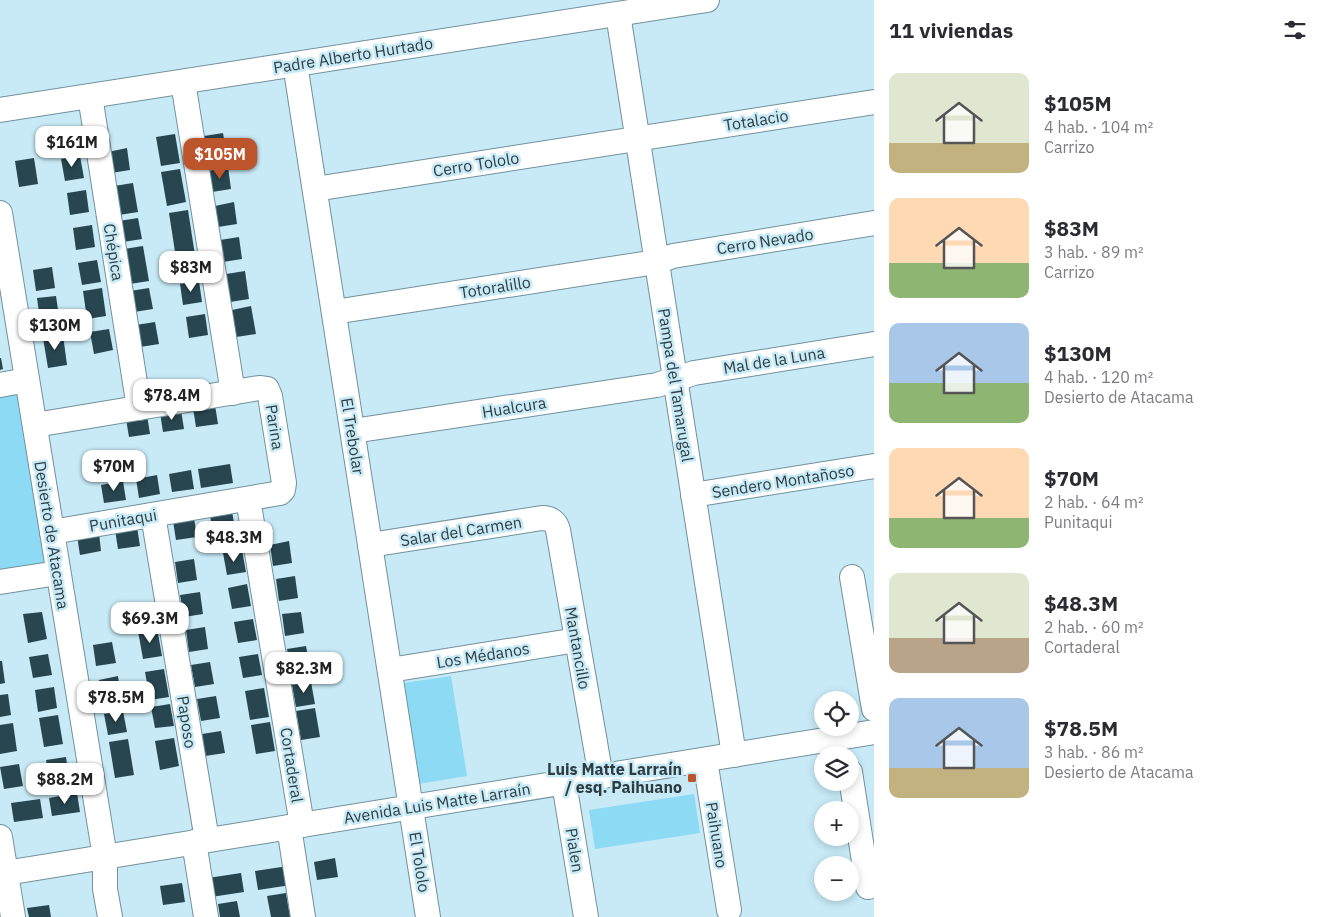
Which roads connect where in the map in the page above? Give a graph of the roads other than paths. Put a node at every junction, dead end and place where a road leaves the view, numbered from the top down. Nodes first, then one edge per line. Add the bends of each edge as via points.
1 (707, 0) edge
2 (618, 14) junction
3 (295, 64) junction
4 (184, 82) junction
5 (90, 96) junction
6 (874, 102) edge
7 (0, 110) edge
8 (637, 138) junction
9 (315, 189) junction
10 (0, 213) edge
11 (874, 223) edge
12 (656, 262) junction
13 (334, 312) junction
14 (874, 344) edge
15 (675, 379) junction
16 (27, 380) junction
17 (0, 385) edge
18 (233, 393) junction
19 (139, 408) junction
20 (34, 425) junction
21 (352, 431) junction
22 (874, 466) edge
23 (283, 490) joint
24 (693, 495) junction
25 (248, 498) junction
26 (153, 515) junction
27 (552, 520) joint
28 (52, 532) junction
29 (370, 545) junction
30 (58, 573) junction
31 (852, 578) dead end
32 (0, 582) edge
33 (577, 640) junction
34 (390, 670) junction
35 (874, 709) edge
36 (874, 732) edge
37 (846, 746) edge
38 (814, 749) edge
39 (734, 755) junction
40 (704, 760) junction
41 (601, 777) junction
42 (564, 783) junction
43 (853, 791) edge
44 (411, 807) junction
45 (295, 826) junction
46 (0, 837) edge
47 (200, 842) junction
48 (105, 857) junction
49 (3, 873) edge
50 (868, 887) dead end
51 (729, 910) dead end
52 (13, 917) edge
53 (110, 917) edge
54 (206, 917) edge
55 (304, 917) edge
56 (428, 917) edge
57 (586, 917) edge

1 - 2 street, Padre Alberto Hurtado
2 - 3 street, Padre Alberto Hurtado
2 - 8 street, Pampa del Tamarugal
3 - 4 street, Padre Alberto Hurtado
3 - 9 street, El Trebolar
4 - 5 street, Padre Alberto Hurtado
4 - 18 street
5 - 7 street, Padre Alberto Hurtado
5 - 19 street, Chépica
6 - 8 street, Totalacio
8 - 9 street, Cerro Tololo
8 - 12 street, Pampa del Tamarugal
9 - 13 street, El Trebolar
10 - 16 street, Desierto de Atacama
11 - 12 street, Cerro Nevado via 673,256
12 - 13 street, Totoralillo
12 - 15 street, Pampa del Tamarugal
13 - 21 street, El Trebolar
14 - 15 street, Mal de la Luna via 694,372
15 - 21 street, Hualcura via 657,385
15 - 24 street, Pampa del Tamarugal
16 - 17 street
16 - 20 street, Desierto de Atacama
18 - 19 street, Parina
18 - 23 street, Parina via 263,388 269,392
19 - 20 street, Parina
20 - 28 street, Desierto de Atacama
21 - 29 street, El Trebolar
22 - 24 street, Sendero Montañoso
23 - 25 street, Punitaqui
24 - 39 street, Pampa del Tamarugal
25 - 26 street, Punitaqui
25 - 45 street, Cortaderal
26 - 28 street, Punitaqui
26 - 47 street, Paposo
27 - 29 street, Salar del Carmen via 542,518
27 - 33 street, Mantancillo via 558,530
28 - 30 street, Desierto de Atacama
29 - 34 street, El Trebolar
30 - 32 street
30 - 48 street, Desierto de Atacama
31 - 35 street
33 - 34 street, Los Médanos
33 - 41 street, Mantancillo
34 - 44 street, El Trebolar
36 - 37 street, Avenida Luis Matte Larraín
38 - 39 street, Avenida Luis Matte Larraín
39 - 40 street, Avenida Luis Matte Larraín
40 - 41 street, Avenida Luis Matte Larraín
40 - 51 street, Paihuano
41 - 42 street, Avenida Luis Matte Larraín
42 - 44 street, Avenida Luis Matte Larraín
42 - 57 street, Pialen
43 - 50 street
44 - 45 street, Avenida Luis Matte Larraín
44 - 56 street, El Tololo
45 - 47 street, Avenida Luis Matte Larraín
45 - 55 street, Cortaderal
46 - 49 street
47 - 48 street, Avenida Luis Matte Larraín
47 - 54 street, Paposo
48 - 49 street, Avenida Luis Matte Larraín
48 - 53 street, Desierto de Atacama
49 - 52 street

